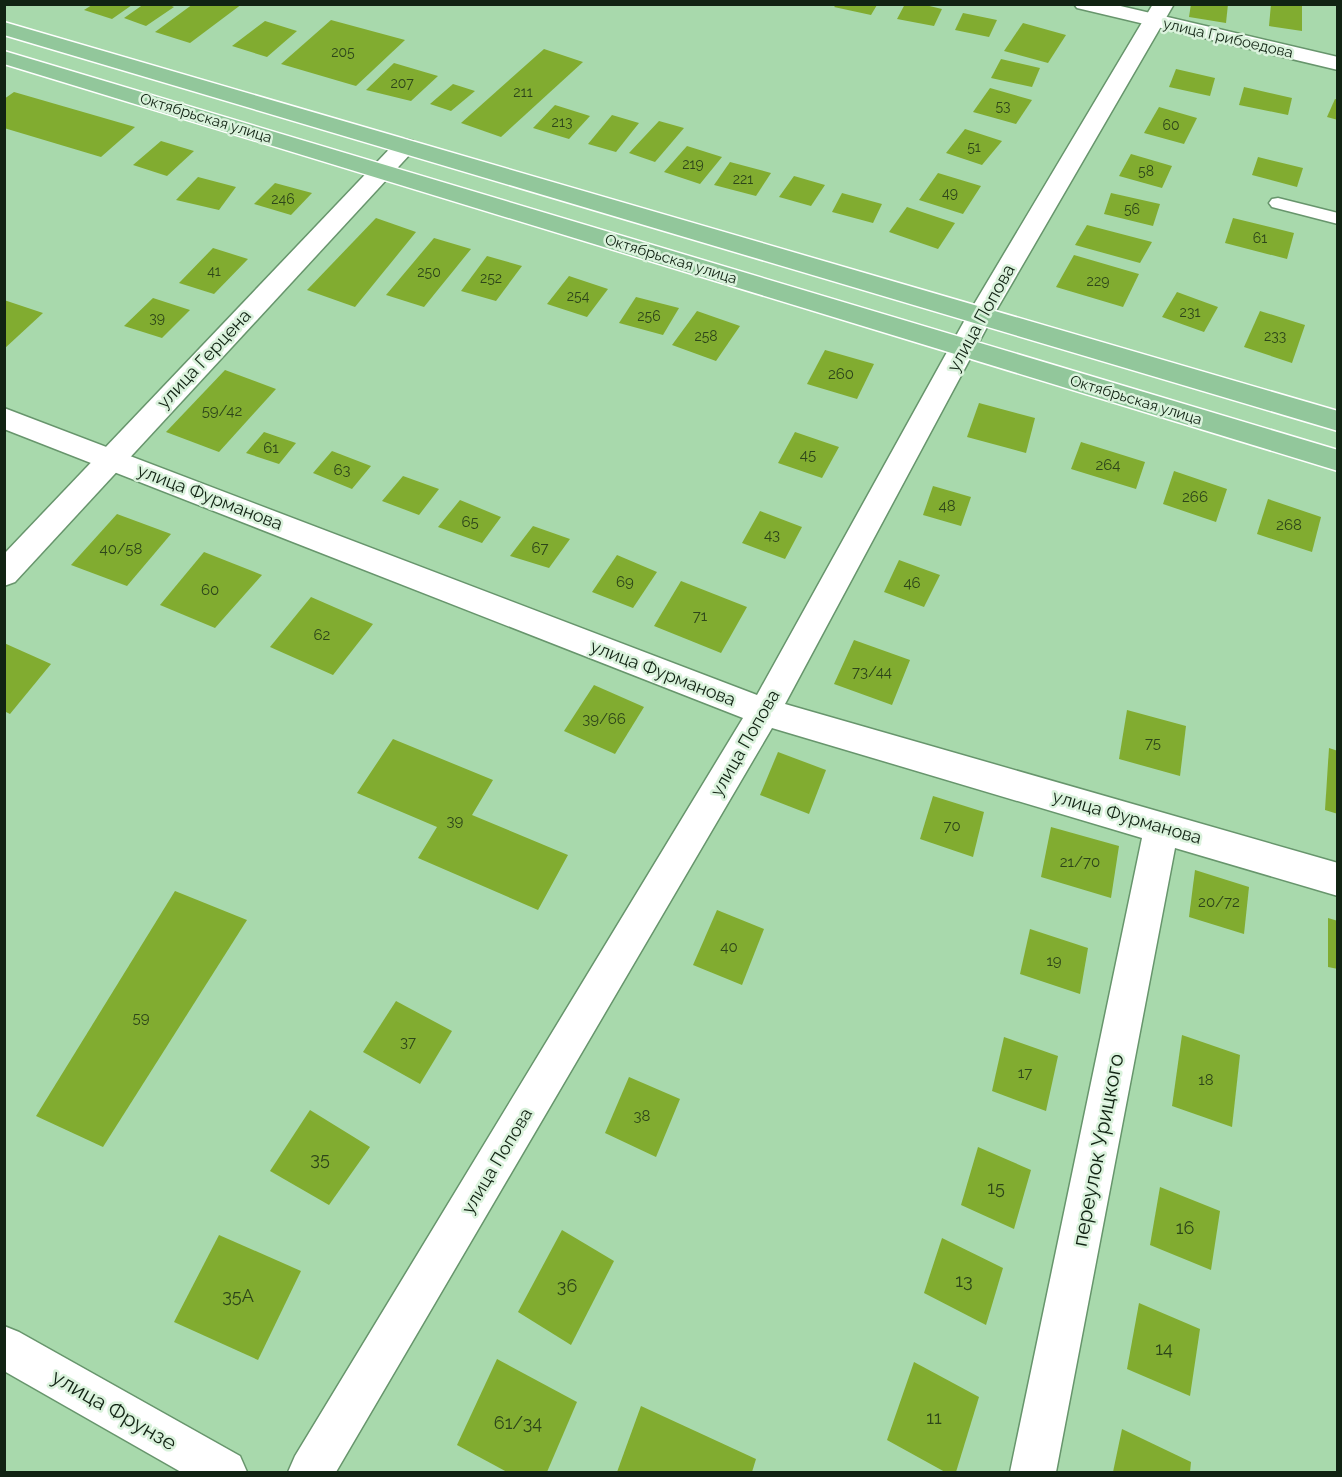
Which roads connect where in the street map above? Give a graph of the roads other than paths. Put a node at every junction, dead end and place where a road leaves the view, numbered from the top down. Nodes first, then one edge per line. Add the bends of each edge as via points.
1 (1084, 4) edge
2 (1160, 13) edge
3 (4, 28) edge
4 (4, 57) edge
5 (1338, 64) edge
6 (405, 146) junction
7 (381, 171) junction
8 (1278, 203) dead end
9 (1338, 219) edge
10 (980, 316) junction
11 (964, 348) junction
12 (4, 418) edge
13 (1338, 421) edge
14 (111, 458) junction
15 (1338, 461) edge
16 (4, 574) edge
17 (764, 712) junction
18 (1162, 827) junction
19 (1338, 880) edge
20 (4, 1347) edge
21 (224, 1473) edge
22 (311, 1473) edge
23 (1033, 1473) edge

1 - 2 street, улица Грибоедова
2 - 5 street, улица Грибоедова
2 - 10 street, улица Попова
3 - 6 main road, Октябрьская улица
4 - 7 main road, Октябрьская улица
6 - 7 street, улица Герцена
6 - 10 main road, Октябрьская улица
7 - 11 main road, Октябрьская улица
7 - 14 street, улица Герцена
8 - 9 lane
10 - 11 street, улица Попова
10 - 13 main road, Октябрьская улица
11 - 15 main road, Октябрьская улица
11 - 17 street, улица Попова
12 - 14 street, улица Фурманова
14 - 16 street, улица Герцена
14 - 17 street, улица Фурманова
17 - 18 street, улица Фурманова
17 - 22 street, улица Попова
18 - 19 street, улица Фурманова
18 - 23 street, переулок Урицкого
20 - 21 street, улица Фрунзе

